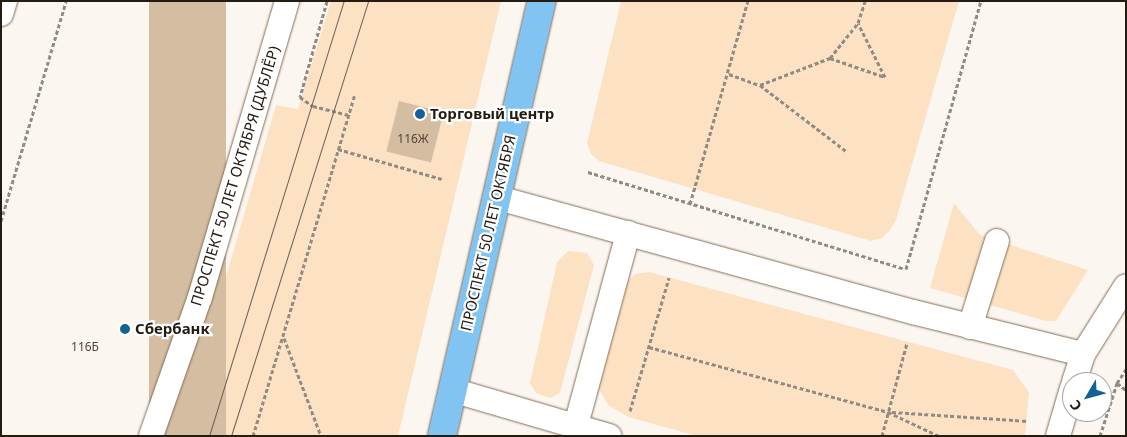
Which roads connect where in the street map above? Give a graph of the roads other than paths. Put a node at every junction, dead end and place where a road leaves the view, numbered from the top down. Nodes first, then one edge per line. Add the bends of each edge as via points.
1 (5, 1) edge
2 (287, 1) edge
3 (542, 1) edge
4 (1, 14) edge
5 (495, 197) junction
6 (628, 233) junction
7 (997, 241) dead end
8 (1126, 286) edge
9 (970, 327) junction
10 (1083, 354) junction
11 (1077, 372) edge
12 (452, 390) junction
13 (1062, 422) edge
14 (576, 426) junction
15 (151, 436) edge
16 (442, 436) edge
17 (609, 436) edge
18 (1058, 436) edge

1 - 4 lane
2 - 15 lane, ПРОСПЕКТ 50 ЛЕТ ОКТЯБРЯ (ДУБЛЁР) via 200,297
3 - 5 main road, ПРОСПЕКТ 50 ЛЕТ ОКТЯБРЯ
5 - 6 lane
5 - 12 main road, ПРОСПЕКТ 50 ЛЕТ ОКТЯБРЯ
6 - 9 lane
6 - 14 lane
7 - 9 lane
8 - 10 lane
9 - 10 lane
10 - 11 lane
12 - 14 lane
12 - 16 main road, ПРОСПЕКТ 50 ЛЕТ ОКТЯБРЯ
13 - 18 lane
14 - 17 lane

